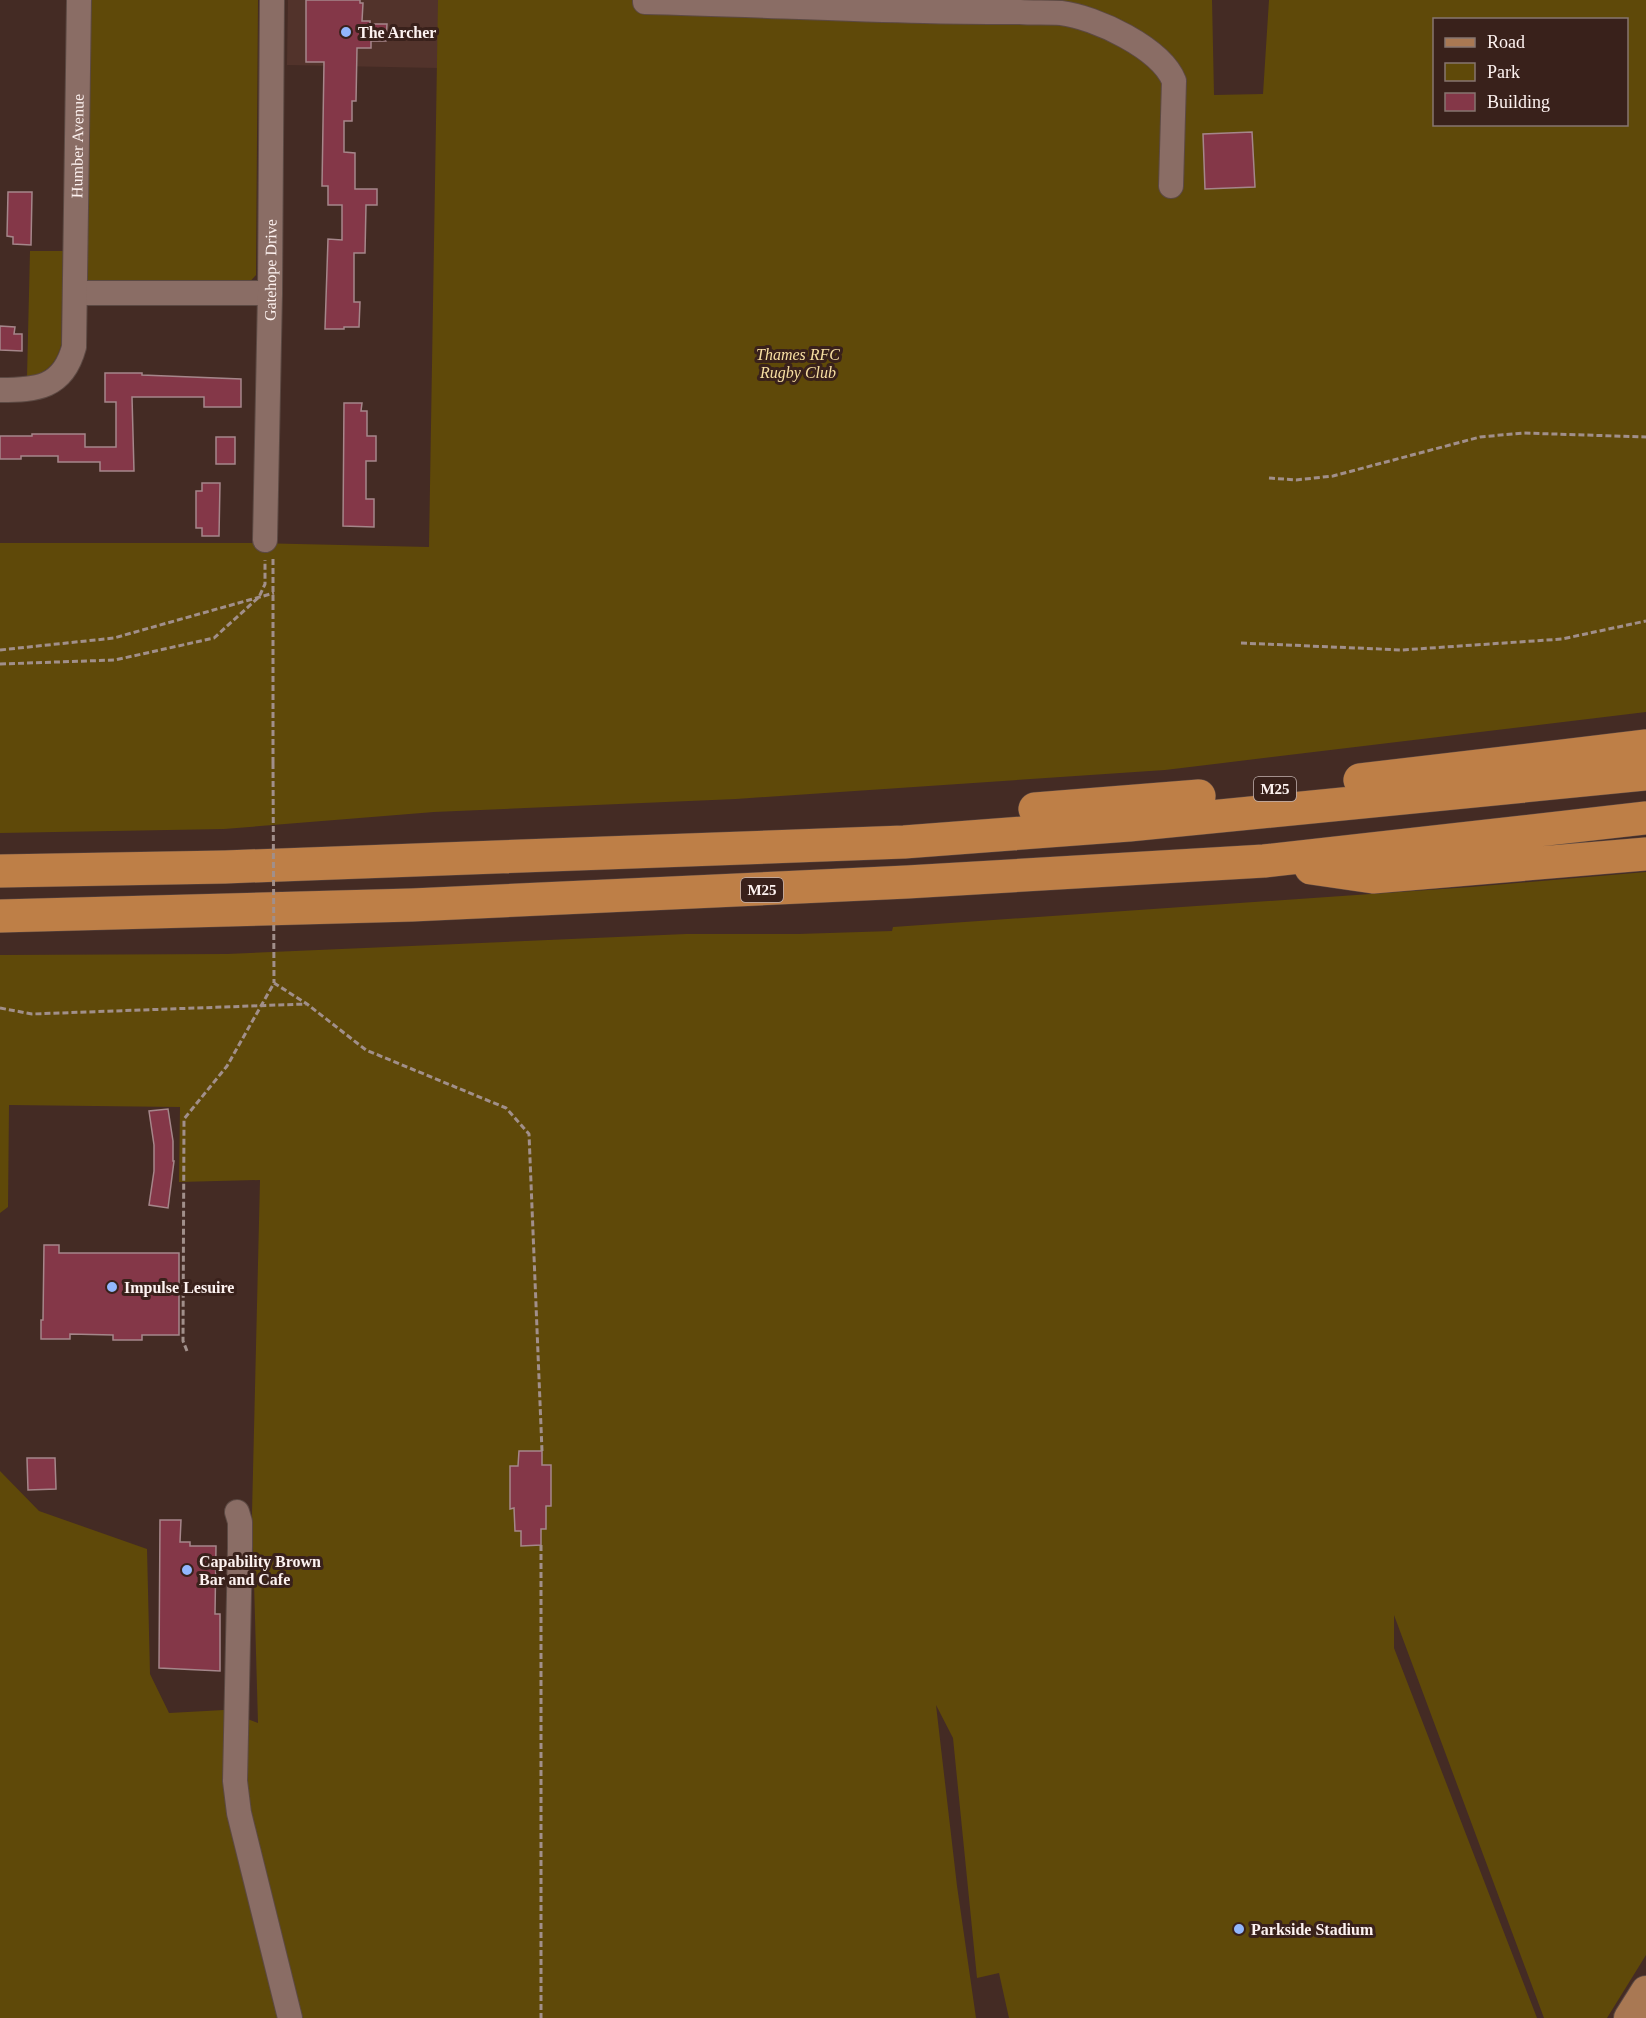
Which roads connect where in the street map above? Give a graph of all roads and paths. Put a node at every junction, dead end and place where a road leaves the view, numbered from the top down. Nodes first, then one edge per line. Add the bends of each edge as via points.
1 (79, 0) edge
2 (272, 0) edge
3 (645, 0) edge
4 (1171, 186) dead end
5 (75, 293) junction
6 (270, 293) junction
7 (0, 390) edge
8 (1646, 437) edge
9 (1269, 478) dead end
10 (269, 545) junction
11 (274, 593) junction
12 (259, 597) junction
13 (1646, 621) edge
14 (1241, 643) dead end
15 (0, 650) edge
16 (0, 664) edge
17 (1646, 746) edge
18 (1646, 774) edge
19 (1646, 818) edge
20 (1646, 829) edge
21 (1523, 833) junction
22 (1646, 854) edge
23 (570, 855) junction
24 (1264, 861) junction
25 (0, 871) edge
26 (0, 916) edge
27 (274, 983) junction
28 (307, 1004) junction
29 (263, 1005) junction
30 (0, 1008) edge
31 (187, 1351) dead end
32 (542, 1451) dead end
33 (237, 1512) dead end
34 (541, 1545) dead end
35 (1646, 1991) edge
36 (290, 2018) edge
37 (541, 2018) edge
38 (1629, 2018) edge

1 - 5 street, Humber Avenue
2 - 6 street, Gatehope Drive
3 - 4 street via 1062,13 1088,21 1148,49 1170,73 1174,81
5 - 6 street
5 - 7 street, Humber Avenue via 74,347 63,372 40,387
6 - 10 street, Gatehope Drive
8 - 9 path via 1523,433 1480,436 1333,476
10 - 11 path
10 - 12 path via 265,584
11 - 12 path
11 - 27 path, bridge
12 - 15 path via 114,638
12 - 16 path via 214,638 115,660
13 - 14 path via 1563,639 1402,650
17 - 23 highway, M25 via 1296,788 902,821
18 - 23 highway, M25 via 1129,825 904,842
19 - 21 highway, M25
20 - 21 highway, M25
21 - 24 highway, M25
22 - 24 highway, M25 via 1373,877
23 - 25 highway, M25
24 - 26 highway, M25 via 574,899
27 - 28 path
27 - 29 path
28 - 29 path
28 - 32 path via 366,1050 506,1108 529,1134
29 - 30 path via 32,1014
29 - 31 path via 227,1066 184,1119 183,1341
33 - 36 street via 240,1547 235,1781 239,1813
34 - 37 path
35 - 38 main road

